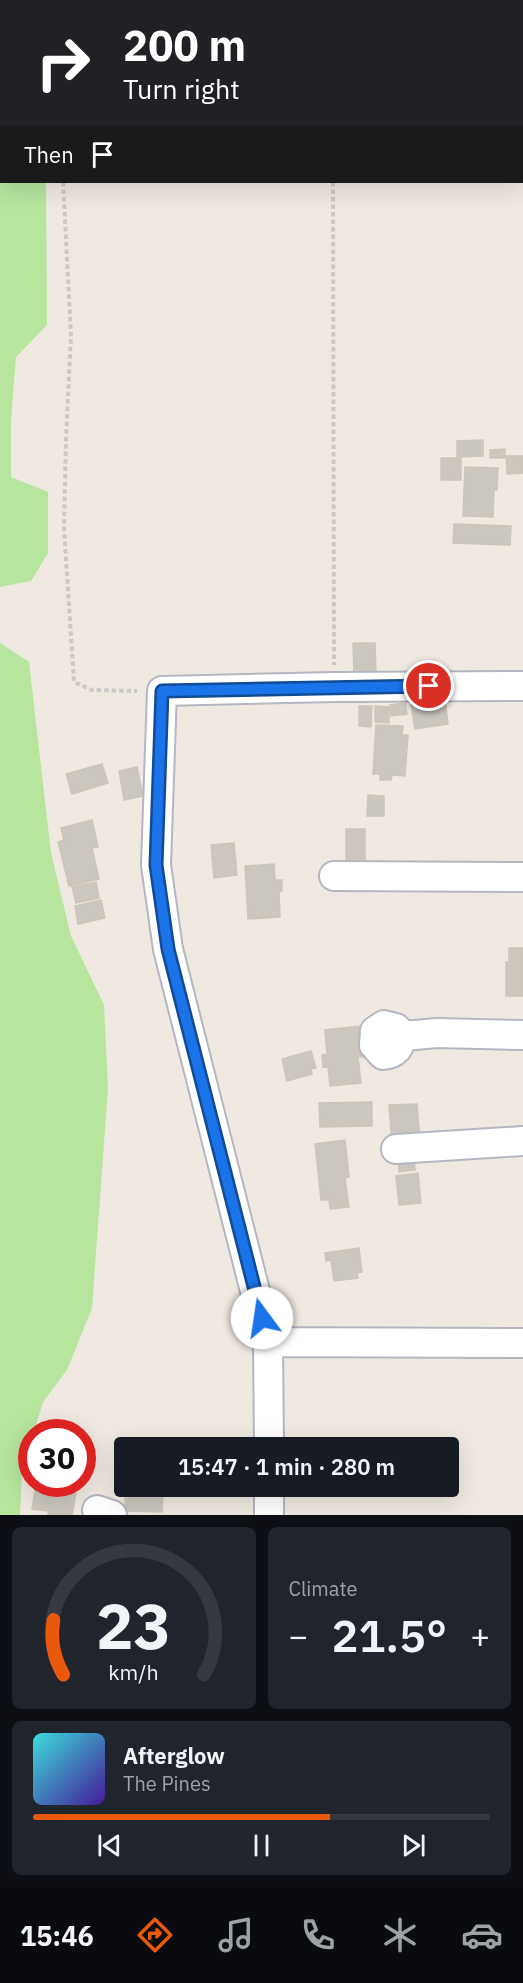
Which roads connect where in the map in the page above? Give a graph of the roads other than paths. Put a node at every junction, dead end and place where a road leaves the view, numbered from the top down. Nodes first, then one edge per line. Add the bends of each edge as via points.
1 (523, 686) edge
2 (333, 876) dead end
3 (523, 877) edge
4 (523, 1035) edge
5 (402, 1036) dead end
6 (523, 1141) edge
7 (396, 1149) dead end
8 (268, 1342) junction
9 (523, 1343) edge
10 (269, 1437) edge
11 (269, 1497) edge
12 (269, 1515) edge

1 - 8 street via 162,691 156,865 168,949
2 - 3 street
4 - 5 street
6 - 7 street
8 - 9 street
8 - 10 street
11 - 12 street

